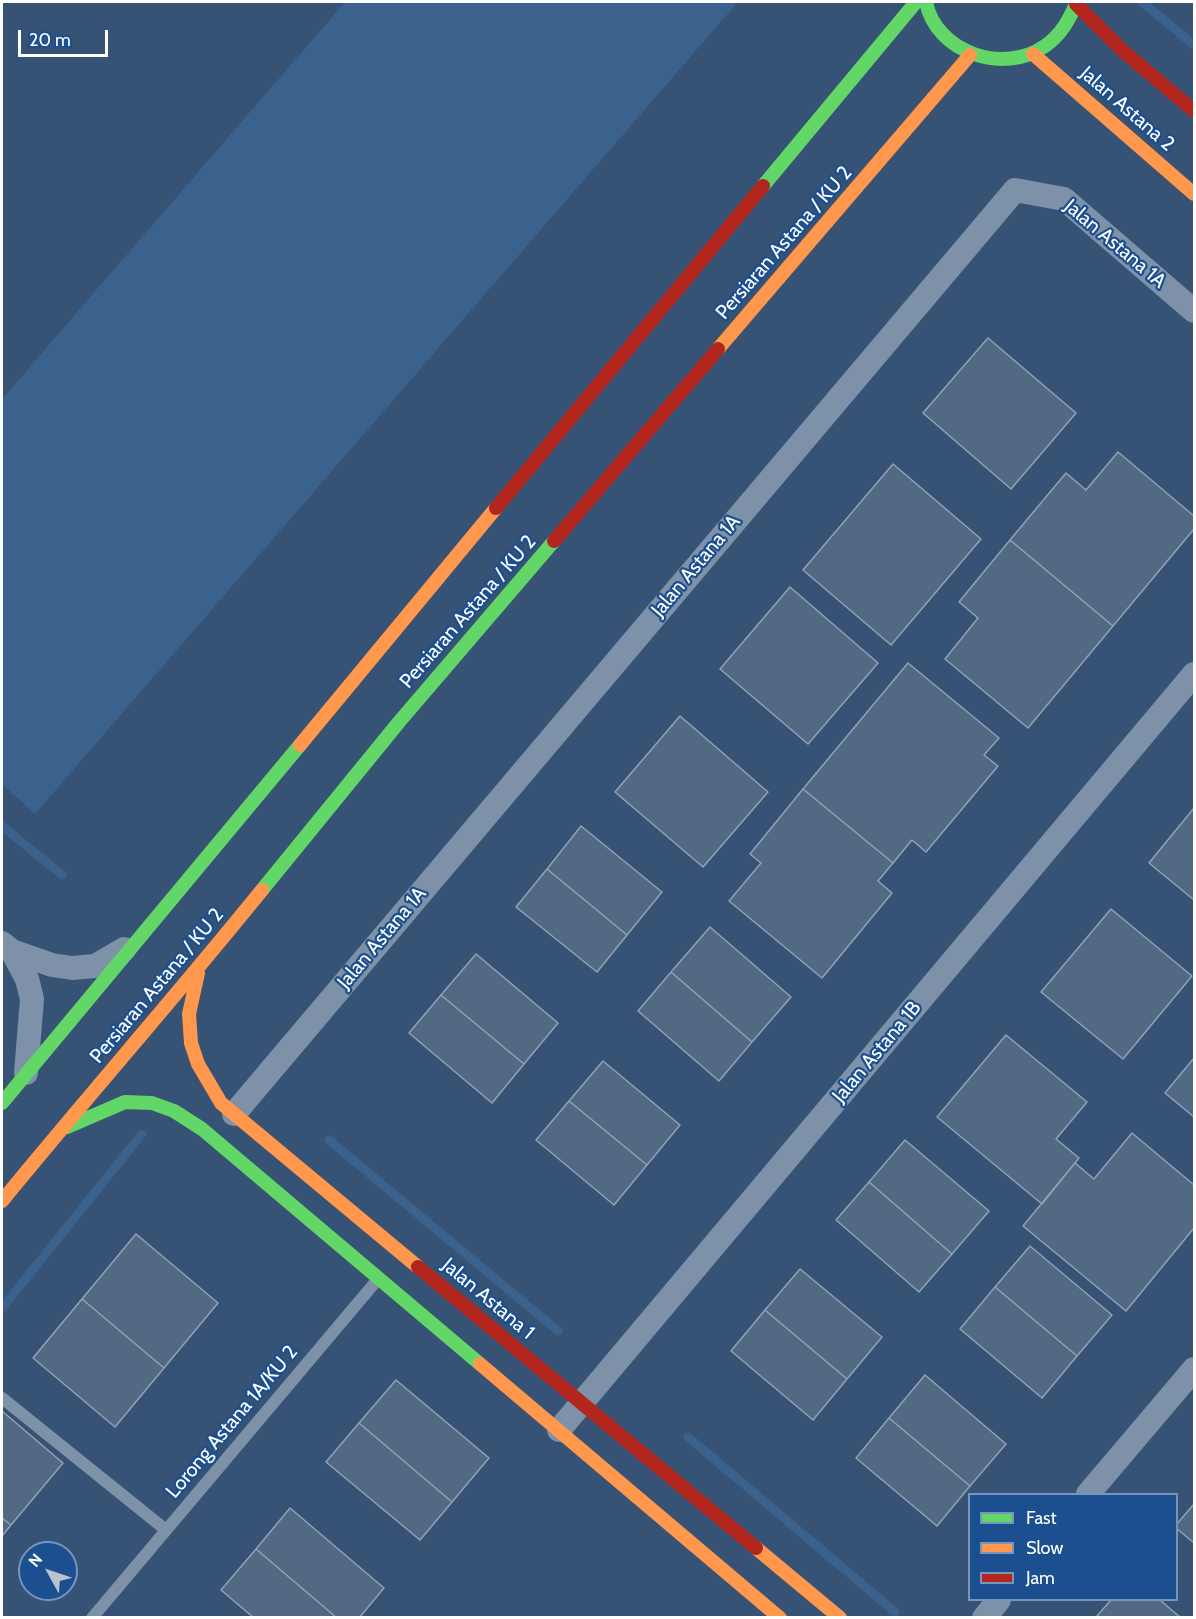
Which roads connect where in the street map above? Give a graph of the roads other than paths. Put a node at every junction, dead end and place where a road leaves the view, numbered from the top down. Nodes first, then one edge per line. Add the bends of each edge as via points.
1 (916, 2) edge
2 (926, 2) edge
3 (1077, 3) edge
4 (1033, 54) junction
5 (970, 55) junction
6 (1194, 111) edge
7 (1194, 194) edge
8 (1194, 311) edge
9 (1194, 674) edge
10 (148, 928) junction
11 (7, 947) edge
12 (199, 968) junction
13 (27, 1073) junction
14 (2, 1103) edge
15 (234, 1113) junction
16 (60, 1130) junction
17 (2, 1201) edge
18 (389, 1265) junction
19 (1194, 1369) edge
20 (2, 1398) edge
21 (582, 1403) junction
22 (559, 1430) junction
23 (1089, 1493) edge
24 (166, 1530) junction
25 (997, 1601) edge
26 (92, 1617) edge
27 (780, 1617) edge
28 (840, 1617) edge
29 (984, 1617) edge

1 - 10 street
2 - 5 street via 931,19 948,40
3 - 4 street via 1067,24
3 - 6 street, Jalan Astana 2 via 1122,50
4 - 5 street via 1013,60
4 - 7 street, Jalan Astana 2
5 - 12 street, Persiaran Astana / KU 2 via 399,722
8 - 15 street, Jalan Astana 1A via 1064,199 1015,190
9 - 21 street, Jalan Astana 1B
10 - 11 street via 119,953 95,966 52,965
10 - 13 street
11 - 13 street via 27,979 32,999
12 - 15 street, Jalan Astana 1 via 188,1018 191,1048 221,1103
12 - 16 street, Persiaran Astana / KU 2
13 - 14 street
15 - 18 street, Jalan Astana 1
16 - 17 street, Persiaran Astana / KU 2
16 - 18 street, Jalan Astana 1 via 125,1102 152,1103 174,1111
18 - 21 street, Jalan Astana 1
18 - 22 street, Jalan Astana 1
18 - 24 lane, Lorong Astana 1A/KU 2
19 - 23 street
20 - 24 lane
21 - 22 street, Jalan Astana 1B
21 - 28 street, Jalan Astana 1
22 - 27 street, Jalan Astana 1
24 - 26 lane, Lorong Astana 1A/KU 2
25 - 29 street

